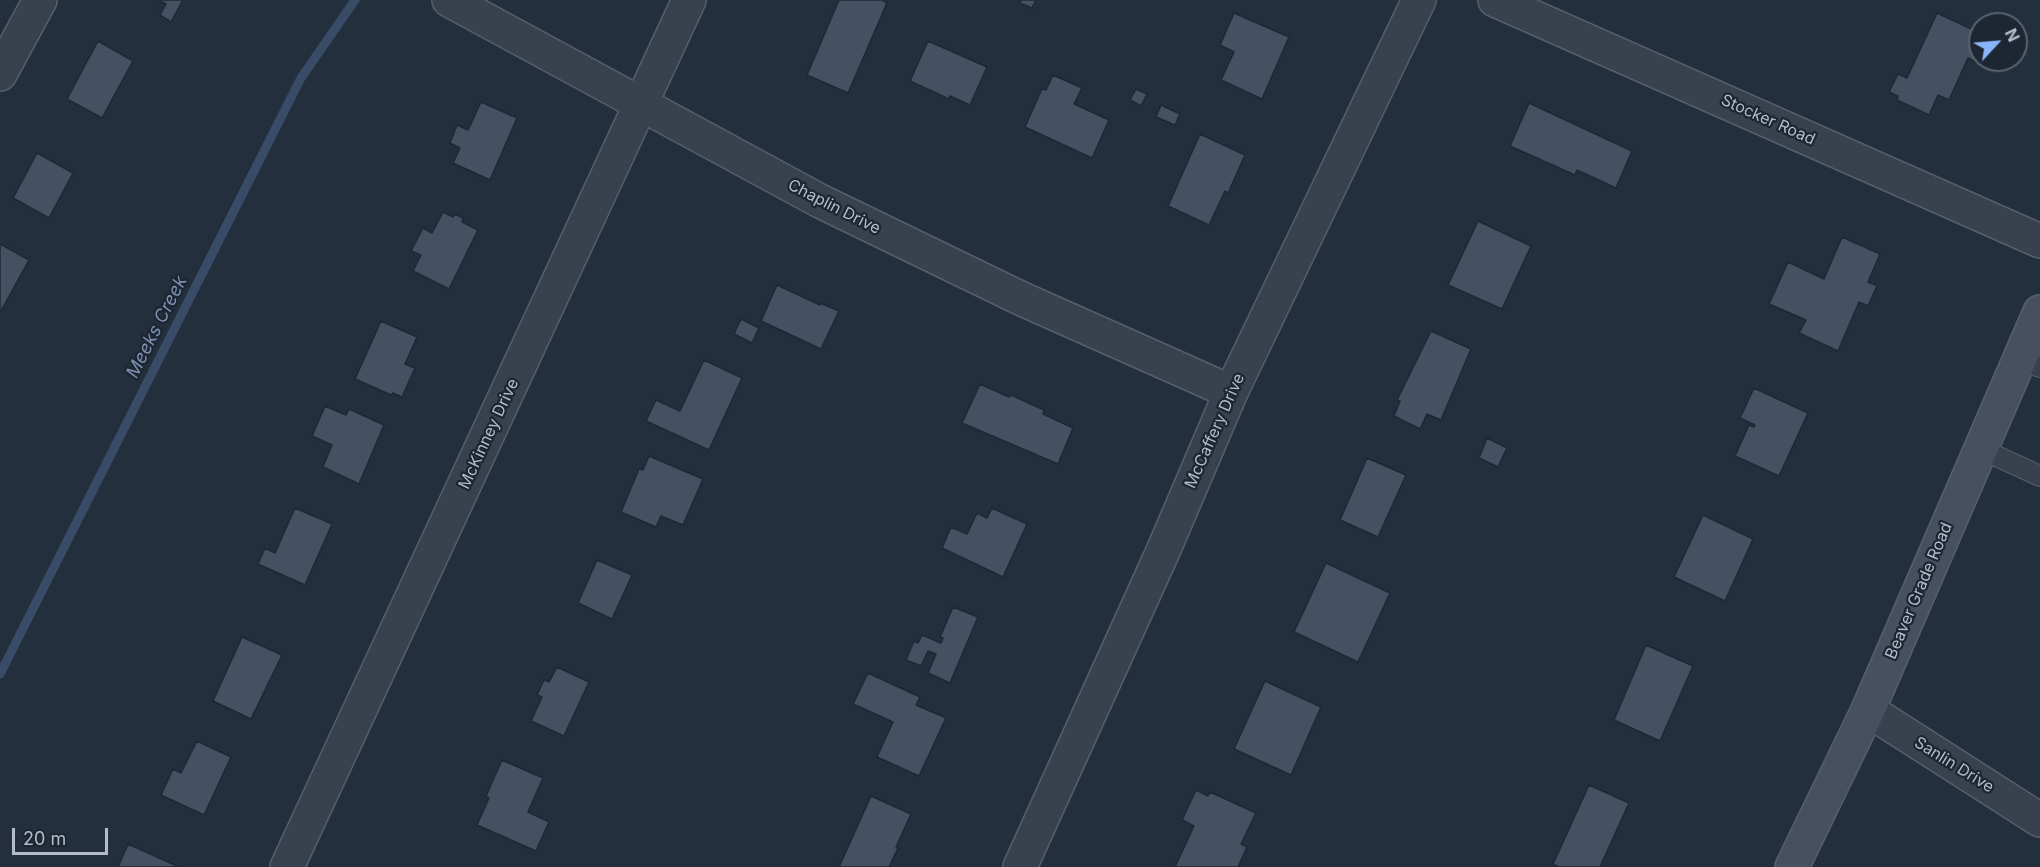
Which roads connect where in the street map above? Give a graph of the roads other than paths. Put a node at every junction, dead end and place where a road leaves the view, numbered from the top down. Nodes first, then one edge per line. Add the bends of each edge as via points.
1 (40, 0) edge
2 (449, 0) edge
3 (689, 0) edge
4 (1419, 0) edge
5 (1496, 0) edge
6 (0, 74) edge
7 (642, 105) junction
8 (2040, 241) edge
9 (2040, 312) edge
10 (2030, 363) edge
11 (1231, 392) junction
12 (1981, 449) junction
13 (2040, 476) edge
14 (1868, 710) junction
15 (2040, 820) edge
16 (287, 867) edge
17 (1020, 867) edge
18 (1792, 867) edge

1 - 6 street
2 - 7 street, Chaplin Drive
3 - 7 street, McKinney Drive
4 - 11 street, McCaffery Drive
5 - 8 street, Stocker Road
7 - 11 street, Chaplin Drive via 820,201 1020,298
7 - 16 street, McKinney Drive
9 - 10 main road, Beaver Grade Road
10 - 12 main road, Beaver Grade Road
11 - 17 street, McCaffery Drive
12 - 13 lane
12 - 14 main road, Beaver Grade Road
14 - 15 street, Sanlin Drive
14 - 18 main road, Beaver Grade Road

